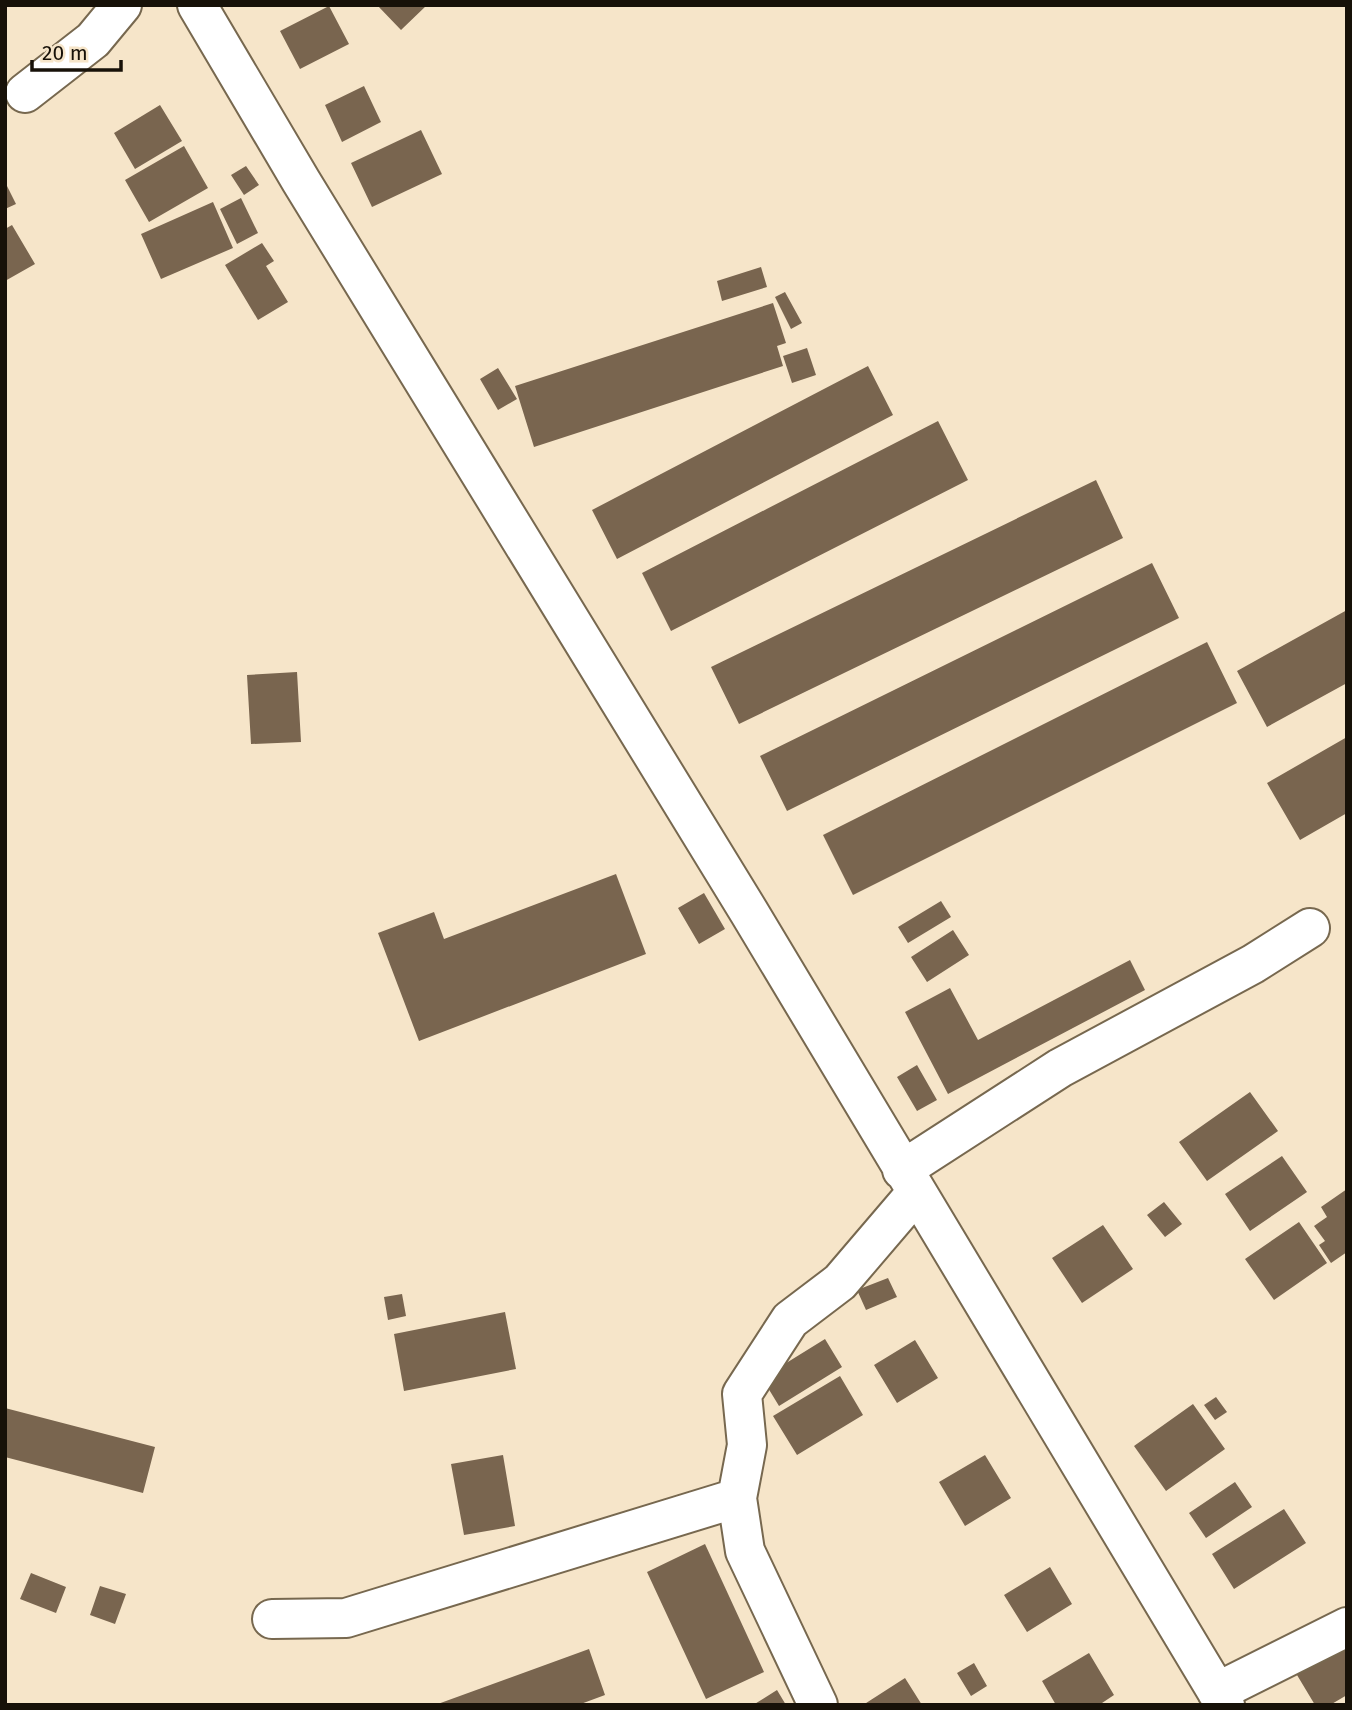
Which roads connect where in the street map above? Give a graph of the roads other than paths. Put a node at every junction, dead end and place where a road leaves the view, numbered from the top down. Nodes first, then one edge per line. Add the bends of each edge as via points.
1 (122, 5) edge
2 (197, 5) edge
3 (25, 93) dead end
4 (1310, 928) dead end
5 (909, 1181) junction
6 (737, 1498) junction
7 (272, 1619) dead end
8 (1347, 1627) edge
9 (1221, 1698) edge
10 (818, 1705) edge

1 - 3 street via 93,40
2 - 5 street
4 - 5 street via 1253,964 1060,1068
5 - 6 street via 840,1282 790,1320 742,1394 747,1445
5 - 9 street
6 - 7 street via 346,1618
6 - 10 street via 745,1551
8 - 9 street

